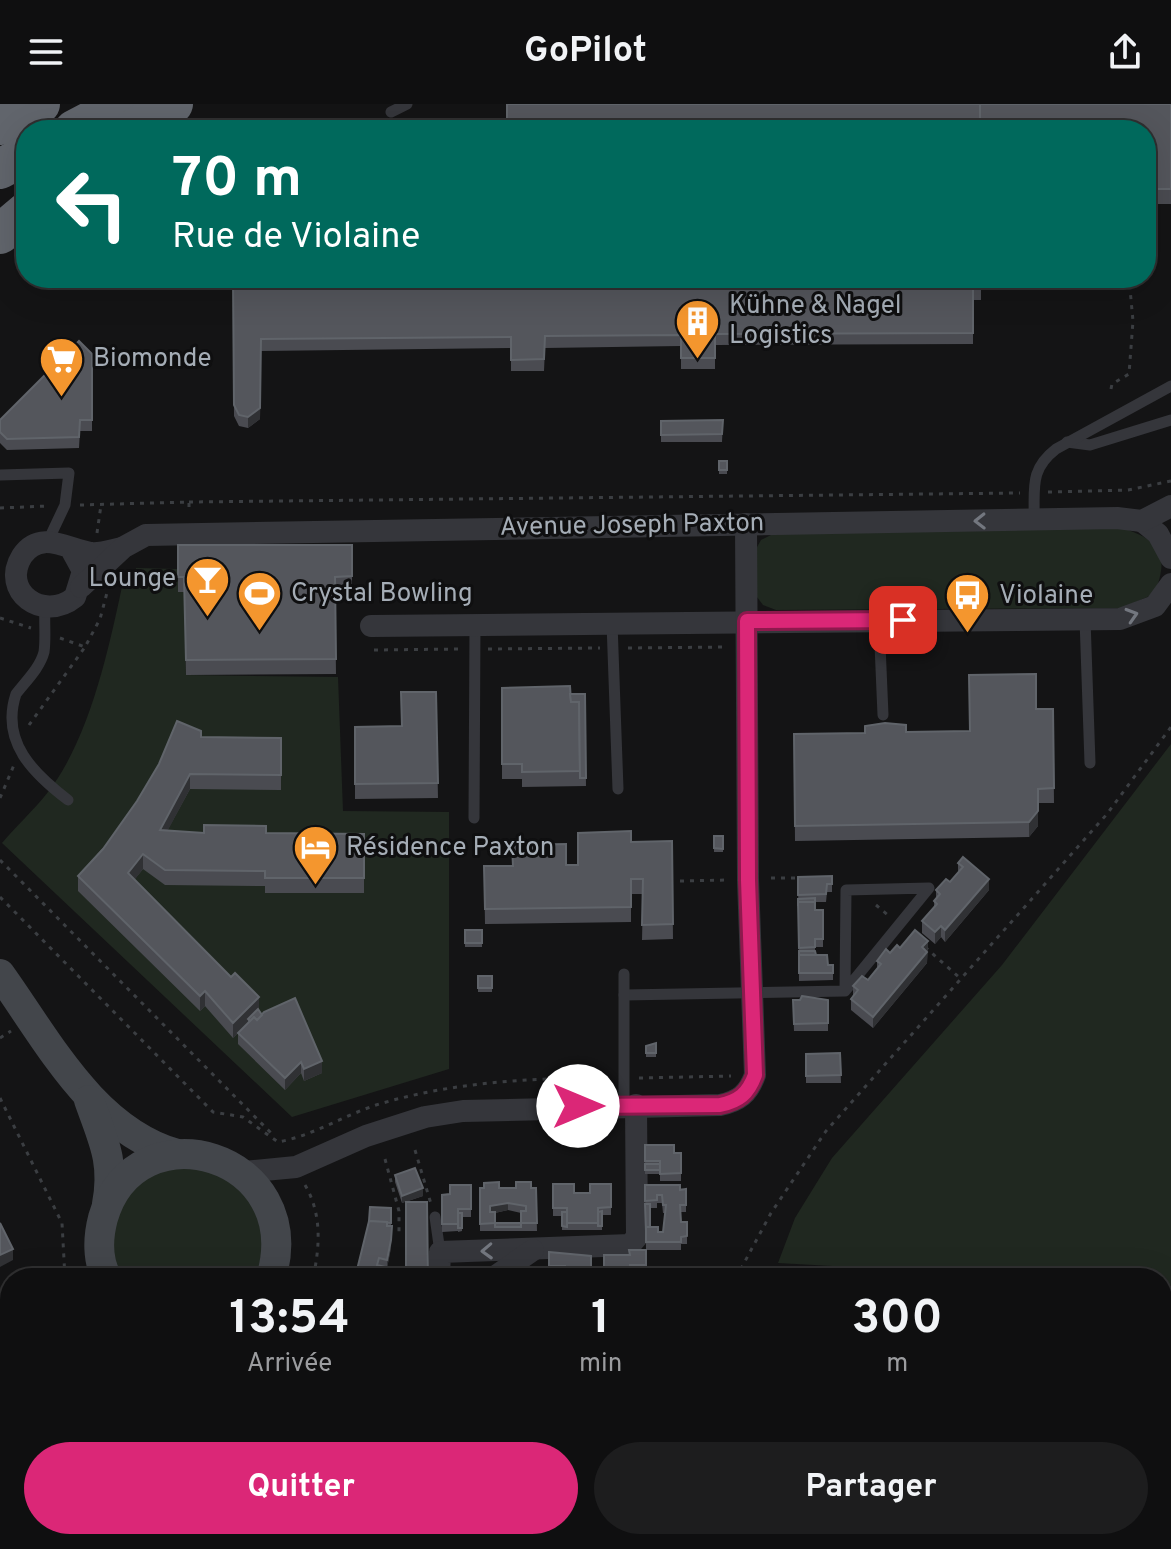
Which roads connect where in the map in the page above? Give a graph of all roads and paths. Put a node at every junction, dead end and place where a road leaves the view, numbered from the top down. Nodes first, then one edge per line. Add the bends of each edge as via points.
1 (40, 104) edge
2 (123, 104) edge
3 (173, 104) edge
4 (407, 104) edge
5 (391, 112) dead end
6 (93, 120) edge
7 (148, 120) edge
8 (0, 125) edge
9 (16, 220) edge
10 (0, 234) edge
11 (1130, 288) edge
12 (1171, 386) edge
13 (1111, 389) dead end
14 (1171, 420) edge
15 (1067, 442) junction
16 (0, 475) edge
17 (1171, 481) edge
18 (1035, 493) junction
19 (189, 502) junction
20 (65, 505) junction
21 (1171, 506) edge
22 (0, 508) edge
23 (1034, 520) junction
24 (1142, 521) junction
25 (746, 524) junction
26 (189, 532) junction
27 (48, 541) junction
28 (124, 547) junction
29 (71, 549) junction
30 (20, 558) junction
31 (1171, 558) edge
32 (0, 572) edge
33 (1171, 584) edge
34 (81, 587) junction
35 (0, 590) edge
36 (36, 604) junction
37 (1085, 619) junction
38 (879, 620) junction
39 (747, 621) junction
40 (708, 622) junction
41 (612, 623) junction
42 (475, 624) junction
43 (371, 626) dead end
44 (85, 647) dead end
45 (708, 647) junction
46 (732, 647) dead end
47 (613, 648) junction
48 (475, 649) junction
49 (374, 650) dead end
50 (883, 715) dead end
51 (1171, 727) edge
52 (15, 761) junction
53 (1090, 763) dead end
54 (618, 789) dead end
55 (0, 798) edge
56 (68, 800) dead end
57 (474, 818) dead end
58 (0, 860) edge
59 (771, 878) dead end
60 (800, 878) edge
61 (736, 879) dead end
62 (680, 881) dead end
63 (856, 887) junction
64 (0, 897) edge
65 (898, 923) junction
66 (0, 974) edge
67 (624, 974) dead end
68 (961, 979) junction
69 (845, 991) junction
70 (752, 993) junction
71 (624, 995) junction
72 (737, 1071) dead end
73 (624, 1078) junction
74 (87, 1095) junction
75 (0, 1098) edge
76 (630, 1105) junction
77 (278, 1142) junction
78 (415, 1150) dead end
79 (177, 1154) junction
80 (385, 1159) dead end
81 (296, 1167) junction
82 (244, 1172) junction
83 (310, 1193) dead end
84 (431, 1205) junction
85 (421, 1207) edge
86 (106, 1209) junction
87 (410, 1209) edge
88 (272, 1211) junction
89 (399, 1211) junction
90 (435, 1217) joint
91 (399, 1232) dead end
92 (534, 1249) junction
93 (440, 1252) junction
94 (64, 1268) edge
95 (103, 1268) edge
96 (274, 1268) edge
97 (314, 1268) edge
98 (439, 1268) edge
99 (507, 1268) edge
100 (741, 1268) edge

1 - 8 highway
2 - 6 highway
3 - 7 highway
4 - 5 lane
9 - 10 highway
11 - 13 path via 1129,374
12 - 15 lane
14 - 15 lane via 1090,445
15 - 18 lane via 1040,461
16 - 20 lane via 69,473
17 - 18 path via 1128,490
18 - 19 path
18 - 23 lane
19 - 20 path
19 - 26 path
20 - 22 path
20 - 27 lane
21 - 24 street, Avenue Joseph Paxton
23 - 24 street, Avenue Joseph Paxton
23 -> 25 street, Avenue Joseph Paxton
24 - 31 street via 1158,534
25 - 26 street, Avenue Joseph Paxton
25 - 39 street
26 - 28 street, Avenue Joseph Paxton via 146,535
27 - 29 street
27 - 30 street
28 - 29 street, Avenue Joseph Paxton via 95,553
28 - 34 street, Avenue Joseph Paxton
29 - 34 street via 81,562
30 - 32 street
30 - 36 street via 16,580
37 -> 33 street via 1139,614 1155,606
34 - 36 street via 66,604
35 - 36 street
36 - 52 lane via 44,653 2,721
37 - 38 street
37 - 53 lane
38 - 39 street
38 - 50 lane
39 - 40 street
39 - 70 street
40 - 41 street
40 - 45 path
41 - 42 street
41 - 47 lane
42 - 43 street
42 - 48 lane
44 - 52 path via 32,718
45 - 46 path
45 - 47 path
47 - 48 path
47 - 54 lane
48 - 49 path
48 - 57 lane
51 - 68 path via 1107,814
52 - 55 path
52 - 56 lane
58 - 77 path
59 - 60 path
61 - 62 path
63 - 65 path
63 - 65 lane via 929,888
63 - 69 lane via 846,890 844,899
64 - 77 path via 213,1112 243,1117
65 - 68 path
65 - 69 lane
66 - 74 main road
67 - 71 lane
68 - 100 path via 826,1131
69 - 70 lane
70 - 71 lane
70 - 76 street via 755,1075 743,1096 720,1105
71 - 73 lane
72 - 73 path via 729,1078
73 - 76 lane
73 - 77 path via 508,1079 448,1088 376,1105
74 - 79 main road via 129,1133
74 - 86 main road via 109,1153 112,1176
75 - 94 path via 62,1223
76 - 81 street via 508,1108 425,1117
76 - 92 street via 637,1237 619,1247
78 - 84 path
79 - 82 main road via 201,1154
79 - 86 main road via 134,1172
80 - 89 path
81 - 82 street
81 - 88 street via 279,1189
82 - 88 main road
83 - 97 path via 319,1238
84 - 85 path
84 - 90 path
86 - 95 main road via 100,1230
87 - 89 path
88 - 96 main road
89 - 91 path
90 - 93 lane
92 -> 93 street
92 - 99 street
93 - 98 street

